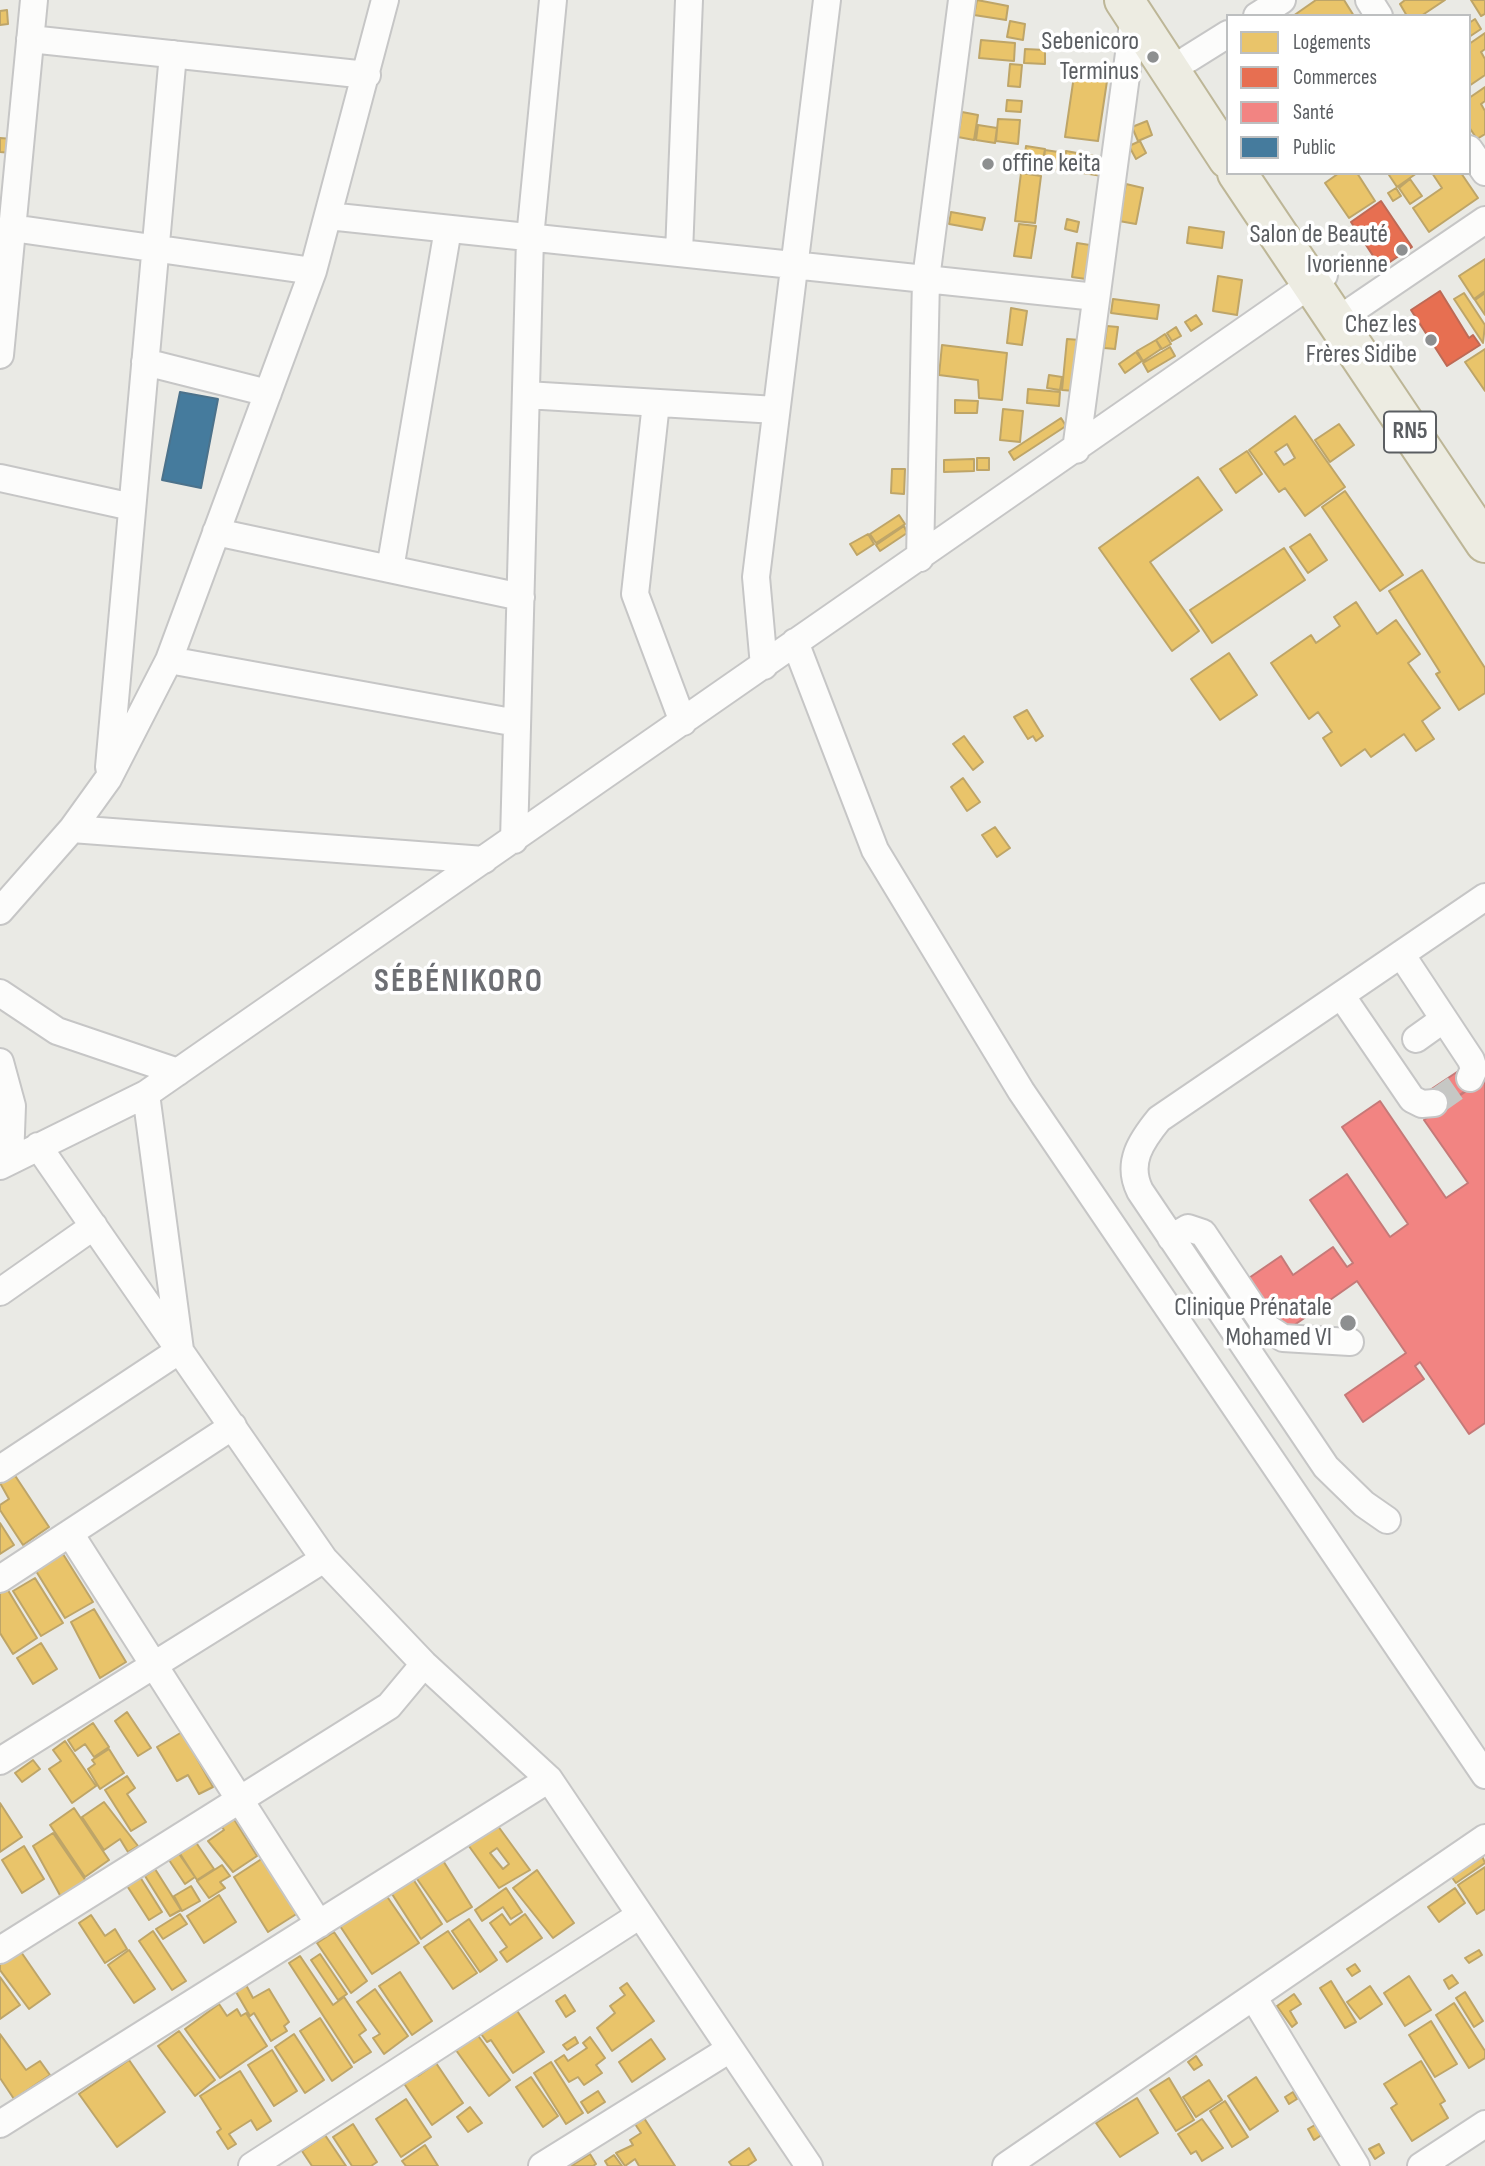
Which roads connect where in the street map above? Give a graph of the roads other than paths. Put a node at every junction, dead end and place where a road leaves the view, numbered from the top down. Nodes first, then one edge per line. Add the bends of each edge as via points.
1 (34, 0) edge
2 (385, 0) edge
3 (553, 0) edge
4 (689, 0) edge
5 (827, 0) edge
6 (962, 0) edge
7 (1282, 0) edge
8 (1136, 5) edge
9 (1260, 14) edge
10 (1226, 35) edge
11 (30, 38) junction
12 (173, 54) junction
13 (1188, 59) junction
14 (367, 75) junction
15 (1226, 118) edge
16 (1471, 152) edge
17 (1226, 156) edge
18 (1485, 172) edge
19 (1239, 175) edge
20 (1263, 175) edge
21 (328, 216) junction
22 (1485, 220) edge
23 (12, 228) junction
24 (448, 229) junction
25 (530, 237) junction
26 (155, 249) junction
27 (679, 253) junction
28 (794, 266) junction
29 (313, 271) junction
30 (926, 279) junction
31 (1319, 279) junction
32 (1096, 297) junction
33 (1343, 316) junction
34 (0, 355) edge
35 (145, 362) junction
36 (268, 393) junction
37 (526, 395) junction
38 (656, 403) junction
39 (776, 410) junction
40 (1076, 450) junction
41 (0, 478) edge
42 (1485, 506) edge
43 (132, 507) junction
44 (216, 532) junction
45 (1485, 543) edge
46 (920, 558) junction
47 (390, 569) junction
48 (521, 597) junction
49 (795, 642) junction
50 (169, 660) junction
51 (764, 666) junction
52 (683, 722) junction
53 (517, 723) junction
54 (108, 779) junction
55 (72, 829) junction
56 (514, 840) junction
57 (484, 860) junction
58 (1485, 897) edge
59 (0, 911) edge
60 (1401, 954) junction
61 (0, 993) edge
62 (1341, 995) junction
63 (1444, 1019) junction
64 (1416, 1039) dead end
65 (0, 1062) edge
66 (177, 1072) junction
67 (1470, 1078) dead end
68 (146, 1094) junction
69 (1434, 1103) dead end
70 (38, 1146) junction
71 (5, 1163) edge
72 (94, 1226) junction
73 (1171, 1238) junction
74 (0, 1292) edge
75 (1350, 1342) dead end
76 (180, 1350) junction
77 (233, 1426) junction
78 (0, 1469) edge
79 (1387, 1520) dead end
80 (71, 1535) junction
81 (324, 1559) junction
82 (0, 1579) edge
83 (424, 1664) junction
84 (154, 1666) junction
85 (0, 1761) edge
86 (1485, 1775) edge
87 (549, 1779) junction
88 (239, 1798) junction
89 (1485, 1838) edge
90 (640, 1915) junction
91 (319, 1924) junction
92 (0, 1950) edge
93 (1254, 1998) junction
94 (730, 2049) junction
95 (0, 2124) edge
96 (1485, 2124) edge
97 (252, 2166) edge
98 (542, 2166) edge
99 (808, 2166) edge
100 (1006, 2166) edge
101 (1356, 2166) edge
102 (1421, 2166) edge

1 - 11 street
2 - 14 street
3 - 25 street
4 - 27 street
5 - 28 street
6 - 30 street
7 - 9 street
8 - 13 highway
8 - 17 highway
8 - 32 street
10 - 13 street
11 - 12 street
11 - 23 street
12 - 14 street
12 - 26 street
13 - 15 highway
14 - 21 street
16 - 18 street
19 - 31 highway, RN5
20 - 31 highway, RN5
21 - 24 street
21 - 29 street
22 - 33 street
23 - 26 street
23 - 34 street
24 - 25 street
24 - 47 street
25 - 27 street
25 - 37 street
26 - 29 street
26 - 35 street
27 - 28 street
28 - 30 street
28 - 39 street
29 - 36 street
30 - 32 street
30 - 46 street
31 - 33 highway, RN5
31 - 40 street
32 - 40 street
33 - 42 highway, RN5
33 - 45 highway, RN5
35 - 36 street
35 - 43 street
36 - 44 street
37 - 38 street
37 - 48 street
38 - 39 street
38 - 52 street via 635,594
39 - 51 street via 756,577
40 - 46 street
41 - 43 street
43 - 54 street
44 - 47 street
44 - 50 street
46 - 49 street
47 - 48 street
48 - 53 street
49 - 51 street
49 - 86 street via 874,850 1021,1091
50 - 53 street
50 - 54 street
51 - 52 street
52 - 56 street
53 - 56 street
54 - 55 street
55 - 57 street
55 - 59 street
56 - 57 street
57 - 66 street
58 - 60 street
60 - 62 street
60 - 63 street
61 - 66 street via 57,1031
62 - 69 street via 1412,1099
62 - 73 street via 1158,1119 1146,1135 1133,1162 1133,1178
63 - 64 street
63 - 67 street via 1471,1059 1474,1069
65 - 71 street via 12,1106
66 - 68 street
68 - 70 street
68 - 76 street
70 - 71 street
70 - 72 street
72 - 74 street
72 - 76 street
73 - 75 street via 1188,1228 1203,1233 1274,1334
73 - 79 street via 1326,1467
76 - 77 street
76 - 78 street
77 - 80 street
77 - 81 street
80 - 82 street
80 - 84 street
81 - 83 street
81 - 84 street
83 - 87 street
83 - 88 street via 389,1706
84 - 85 street
84 - 88 street
87 - 90 street
87 - 91 street
88 - 91 street
88 - 92 street
89 - 93 street
90 - 94 street
90 - 97 street
91 - 95 street
93 - 100 street
93 - 101 street
94 - 98 street
94 - 99 street
96 - 102 street

